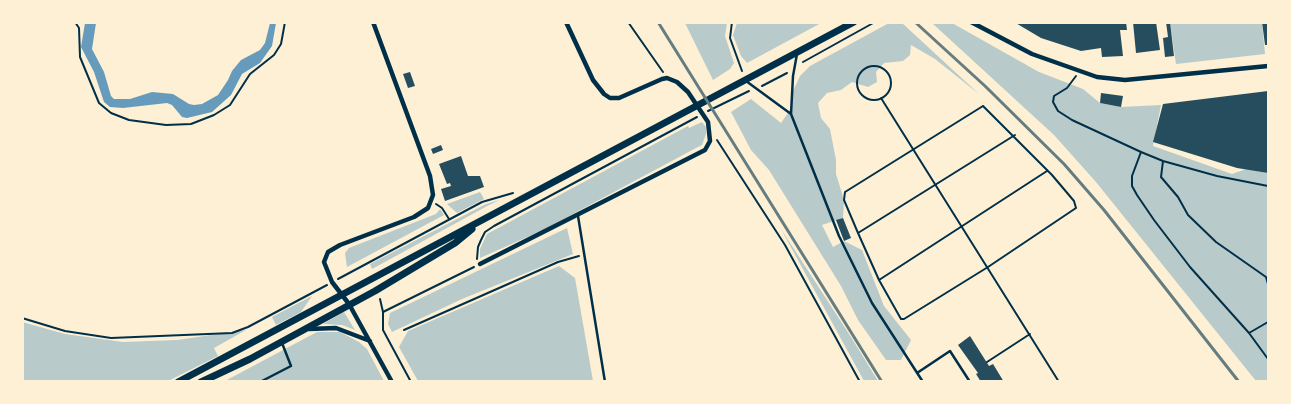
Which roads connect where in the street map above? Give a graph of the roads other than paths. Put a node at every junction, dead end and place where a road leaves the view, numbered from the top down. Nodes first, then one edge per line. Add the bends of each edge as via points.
1 (374, 22) edge
2 (566, 22) edge
3 (854, 22) edge
4 (971, 22) edge
5 (798, 53) junction
6 (1268, 66) edge
7 (745, 81) junction
8 (791, 114) junction
9 (578, 216) junction
10 (480, 222) junction
11 (480, 264) road end
12 (341, 294) junction
13 (350, 304) junction
14 (302, 330) junction
15 (370, 341) junction
16 (282, 342) junction
17 (917, 372) junction
18 (178, 382) edge
19 (201, 382) edge
20 (260, 382) edge
21 (392, 382) edge
22 (605, 382) edge
23 (923, 382) edge
24 (970, 382) edge

1 - 12 street via 430,176 433,196 428,208 414,217 328,252 324,262
2 - 9 street via 593,80 604,94 610,98 628,95 667,78 688,92 710,130 710,141 705,150
3 - 5 main road
4 - 6 street via 1032,54 1098,78 1125,80
5 - 7 main road
5 - 8 lane
7 - 8 lane
7 - 10 main road
8 - 17 lane via 838,236 872,303
9 - 11 street
9 - 22 lane
10 - 12 main road
10 - 13 main road via 455,243
12 - 13 street
12 - 18 main road
13 - 14 main road
13 - 15 street
14 - 15 street via 336,328
14 - 16 main road
15 - 21 street
16 - 19 main road
16 - 20 lane via 291,366
17 - 23 lane
17 - 24 lane via 950,351

